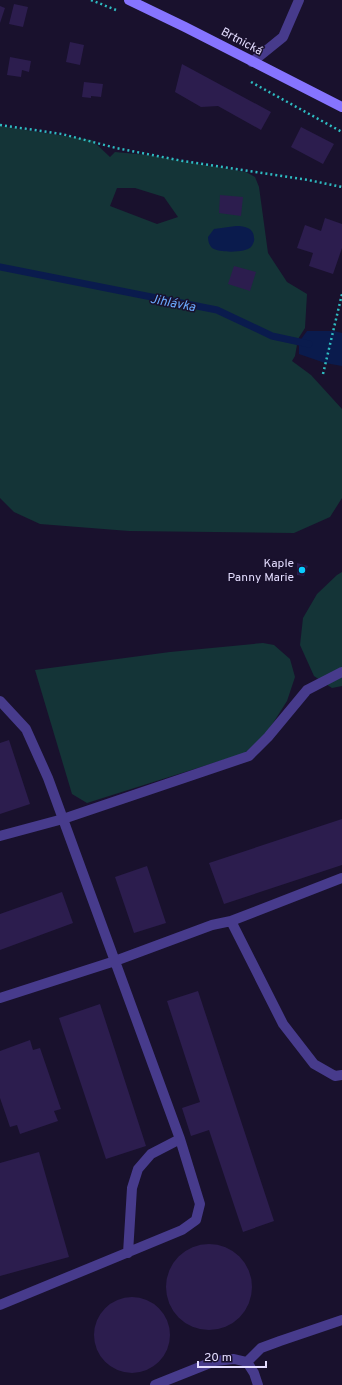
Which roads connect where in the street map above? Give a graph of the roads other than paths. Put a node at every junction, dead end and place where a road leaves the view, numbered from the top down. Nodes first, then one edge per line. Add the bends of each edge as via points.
1 (129, 0) edge
2 (298, 0) edge
3 (252, 62) junction
4 (342, 106) edge
5 (342, 672) edge
6 (0, 701) edge
7 (63, 818) junction
8 (0, 836) edge
9 (342, 878) edge
10 (231, 921) junction
11 (115, 961) junction
12 (0, 998) edge
13 (342, 1075) edge
14 (180, 1140) junction
15 (128, 1253) junction
16 (0, 1305) edge
17 (342, 1320) edge
18 (247, 1362) junction
19 (155, 1385) edge
20 (258, 1385) edge

1 - 3 main road, Brtnická
2 - 3 street via 282,37
3 - 4 main road, Brtnická
5 - 7 street via 307,690 249,756
6 - 7 street via 26,729
7 - 8 street
7 - 11 street
9 - 10 street
10 - 11 street via 212,925
10 - 13 street via 283,1024 314,1064 335,1076
11 - 12 street
11 - 14 street
14 - 15 street via 151,1154 138,1169 132,1188
14 - 15 street via 200,1204 196,1220 182,1230
15 - 16 street
17 - 18 street via 261,1348
18 - 19 street via 234,1359 215,1361
18 - 20 street

